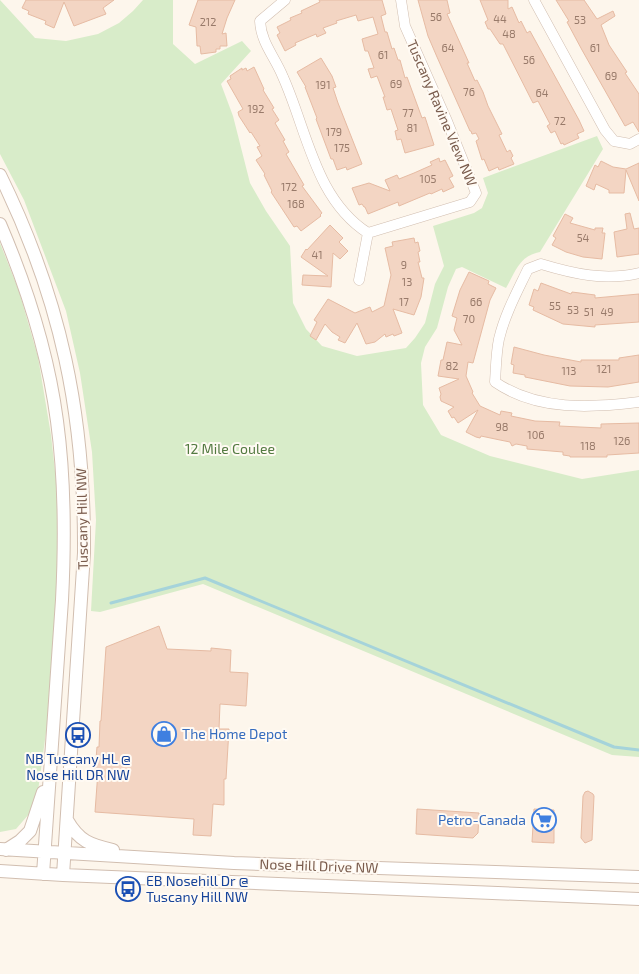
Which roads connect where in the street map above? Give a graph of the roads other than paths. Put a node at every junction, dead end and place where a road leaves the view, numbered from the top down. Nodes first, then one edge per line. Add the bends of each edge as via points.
1 (285, 0) edge
2 (401, 0) edge
3 (534, 0) edge
4 (639, 139) edge
5 (0, 175) edge
6 (0, 224) edge
7 (368, 233) junction
8 (639, 273) edge
9 (359, 280) dead end
10 (639, 402) edge
11 (50, 763) junction
12 (67, 820) junction
13 (3, 849) edge
14 (45, 853) junction
15 (65, 853) junction
16 (174, 860) junction
17 (0, 870) edge
18 (43, 874) junction
19 (63, 875) junction
20 (639, 877) edge
21 (639, 899) edge

1 - 7 street via 260,21 261,34 283,77 319,174 344,214
2 - 7 street, Tuscany Ravine View NW via 405,26 476,193 470,202
3 - 4 street via 605,130 614,141 630,144
5 - 12 street, Tuscany Hill NW via 19,213 53,308 68,366 80,447 84,553
6 - 11 street, Tuscany Hill NW via 26,287 58,421 64,556
7 - 9 street
8 - 10 street via 599,277 541,264 528,269 502,327 495,382 507,391 552,403 595,406
11 - 13 street via 30,831 20,842
11 - 14 street, Tuscany Hill NW
12 - 15 street, Tuscany Hill NW
12 - 16 street via 75,833 94,846
13 - 14 street, Nose Hill Drive NW
14 - 15 street, Nose Hill Drive NW
14 - 18 street, Tuscany Hill NW
15 - 16 street, Nose Hill Drive NW
15 - 19 street, Tuscany Hill NW
16 - 20 street, Nose Hill Drive NW
17 - 18 street, Nose Hill Drive NW
18 - 19 street, Nose Hill Drive NW
19 - 21 street, Nose Hill Drive NW

